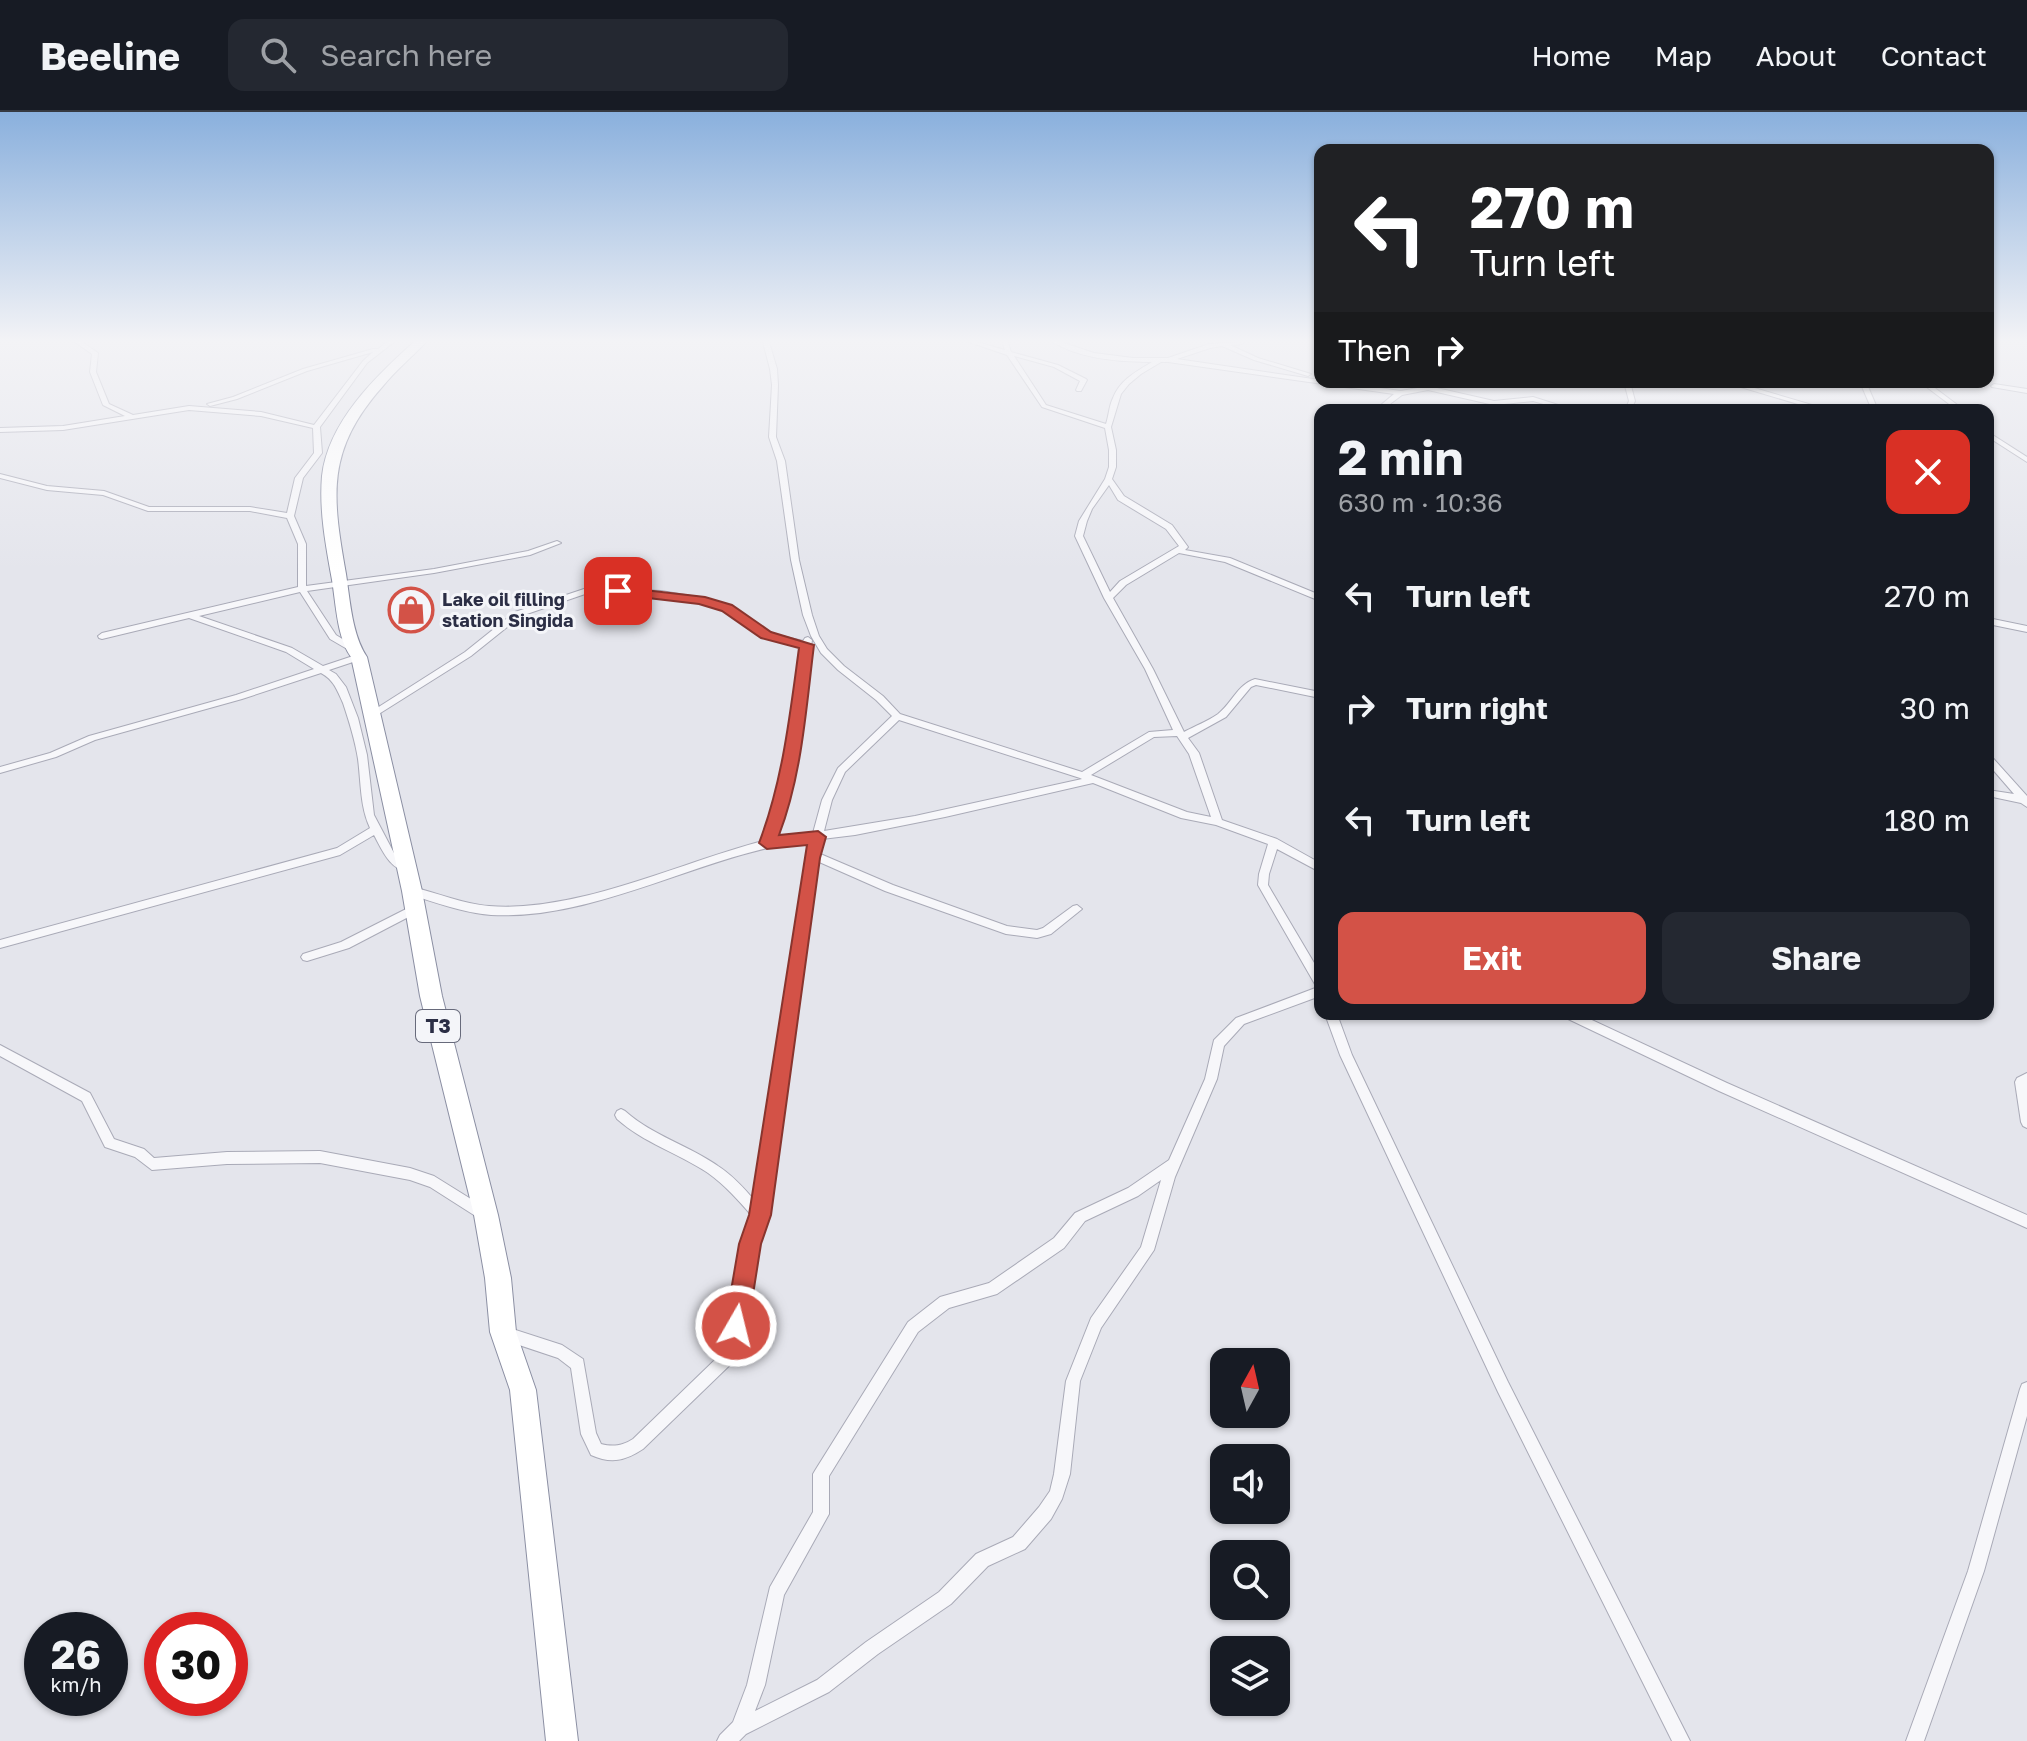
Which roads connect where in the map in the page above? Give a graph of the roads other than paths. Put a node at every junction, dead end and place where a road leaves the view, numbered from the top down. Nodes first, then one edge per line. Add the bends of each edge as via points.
1 (131, 418) edge
2 (278, 418) edge
3 (323, 418) edge
4 (353, 418) edge
5 (770, 418) edge
6 (1081, 418) edge
7 (1111, 418) edge
8 (316, 427) junction
9 (1108, 427) junction
10 (0, 430) edge
11 (1994, 438) edge
12 (2027, 460) edge
13 (0, 476) edge
14 (1110, 481) junction
15 (290, 516) junction
16 (557, 543) dead end
17 (1180, 551) junction
18 (339, 586) junction
19 (302, 589) junction
20 (1314, 596) edge
21 (1108, 598) junction
22 (189, 615) junction
23 (1994, 622) edge
24 (810, 628) junction
25 (2027, 629) edge
26 (102, 636) dead end
27 (807, 645) junction
28 (357, 654) junction
29 (326, 669) junction
30 (1314, 694) edge
31 (371, 715) junction
32 (897, 716) junction
33 (1182, 734) junction
34 (1994, 765) edge
35 (1056, 768) junction
36 (0, 770) edge
37 (1088, 778) junction
38 (1049, 791) junction
39 (1994, 794) edge
40 (2026, 801) edge
41 (1218, 822) junction
42 (376, 829) junction
43 (818, 837) junction
44 (1273, 842) junction
45 (767, 843) junction
46 (813, 855) junction
47 (1306, 860) junction
48 (1314, 861) edge
49 (1314, 865) edge
50 (406, 868) junction
51 (413, 900) junction
52 (1077, 909) dead end
53 (0, 944) edge
54 (307, 957) dead end
55 (1314, 973) edge
56 (1314, 993) edge
57 (1333, 1020) edge
58 (1581, 1020) edge
59 (0, 1050) edge
60 (2027, 1078) edge
61 (621, 1115) dead end
62 (2027, 1122) edge
63 (1176, 1163) junction
64 (486, 1215) junction
65 (760, 1215) junction
66 (2027, 1222) edge
67 (503, 1332) junction
68 (2027, 1389) edge
69 (740, 1728) junction
70 (562, 1741) edge
71 (726, 1741) edge
72 (1681, 1741) edge
73 (1915, 1741) edge

1 - 10 street
2 - 8 street
3 - 8 street
4 - 18 highway, T3 via 331,461
5 - 24 street
6 - 9 street
7 - 9 street
8 - 15 street via 318,453 299,478
9 - 14 street via 1114,457
11 - 12 street
13 - 15 street via 47,488 113,495 148,509 250,509
14 - 17 street via 1121,498 1173,531 1183,545
14 - 21 street via 1079,536
15 - 19 street via 305,551
16 - 18 street via 530,553
17 - 20 street via 1227,560
17 - 21 street via 1129,579
18 - 19 street
18 - 28 highway, T3
19 - 22 street
19 - 28 street via 333,637
21 - 33 street
22 - 26 street
22 - 29 street via 289,650
23 - 25 street
24 - 27 street
24 - 32 street via 825,652
27 - 31 street via 766,635 727,608 700,600 587,590 518,614 468,654
27 - 45 street via 792,753
28 - 29 street
28 - 31 highway, T3
29 - 36 street
29 - 42 street via 341,687 353,718 369,815
30 - 33 street via 1255,682 1223,715
31 - 50 highway, T3
32 - 35 street
32 - 43 street via 843,767
33 - 37 street via 1152,734
33 - 41 street via 1200,765
34 - 40 street
35 - 37 street
35 - 38 street via 1057,783
37 - 38 street
37 - 41 street
38 - 43 street
39 - 40 street
41 - 44 street
42 - 50 street via 390,856
42 - 53 street via 340,851
43 - 45 street
43 - 46 street
44 - 47 street
44 - 55 street via 1263,885
45 - 51 street via 592,897 532,908 496,912
46 - 52 street via 1006,930 1037,934
46 - 65 street
47 - 48 street
47 - 49 street
50 - 51 highway, T3
51 - 54 street via 345,945
51 - 64 highway, T3 via 431,996
56 - 63 street via 1240,1021 1225,1033
57 - 72 street via 1503,1387
58 - 66 street
59 - 64 street via 86,1097 110,1143 139,1153 152,1164 320,1157 434,1182
60 - 62 street via 2021,1082
61 - 65 street via 641,1134 711,1168
63 - 69 street via 1162,1192 1147,1250 1096,1323 1073,1381 1062,1474 1045,1513 1019,1543 982,1560 945,1598 823,1686
63 - 69 street via 1133,1192 1080,1217 1059,1243 992,1289 945,1302 913,1327 821,1474 821,1514 776,1593 756,1685
64 - 67 highway, T3
65 - 67 street via 728,1357 627,1451 596,1450 578,1364 562,1352
67 - 70 highway, T3 via 528,1421
68 - 73 street via 1976,1571
69 - 71 street

